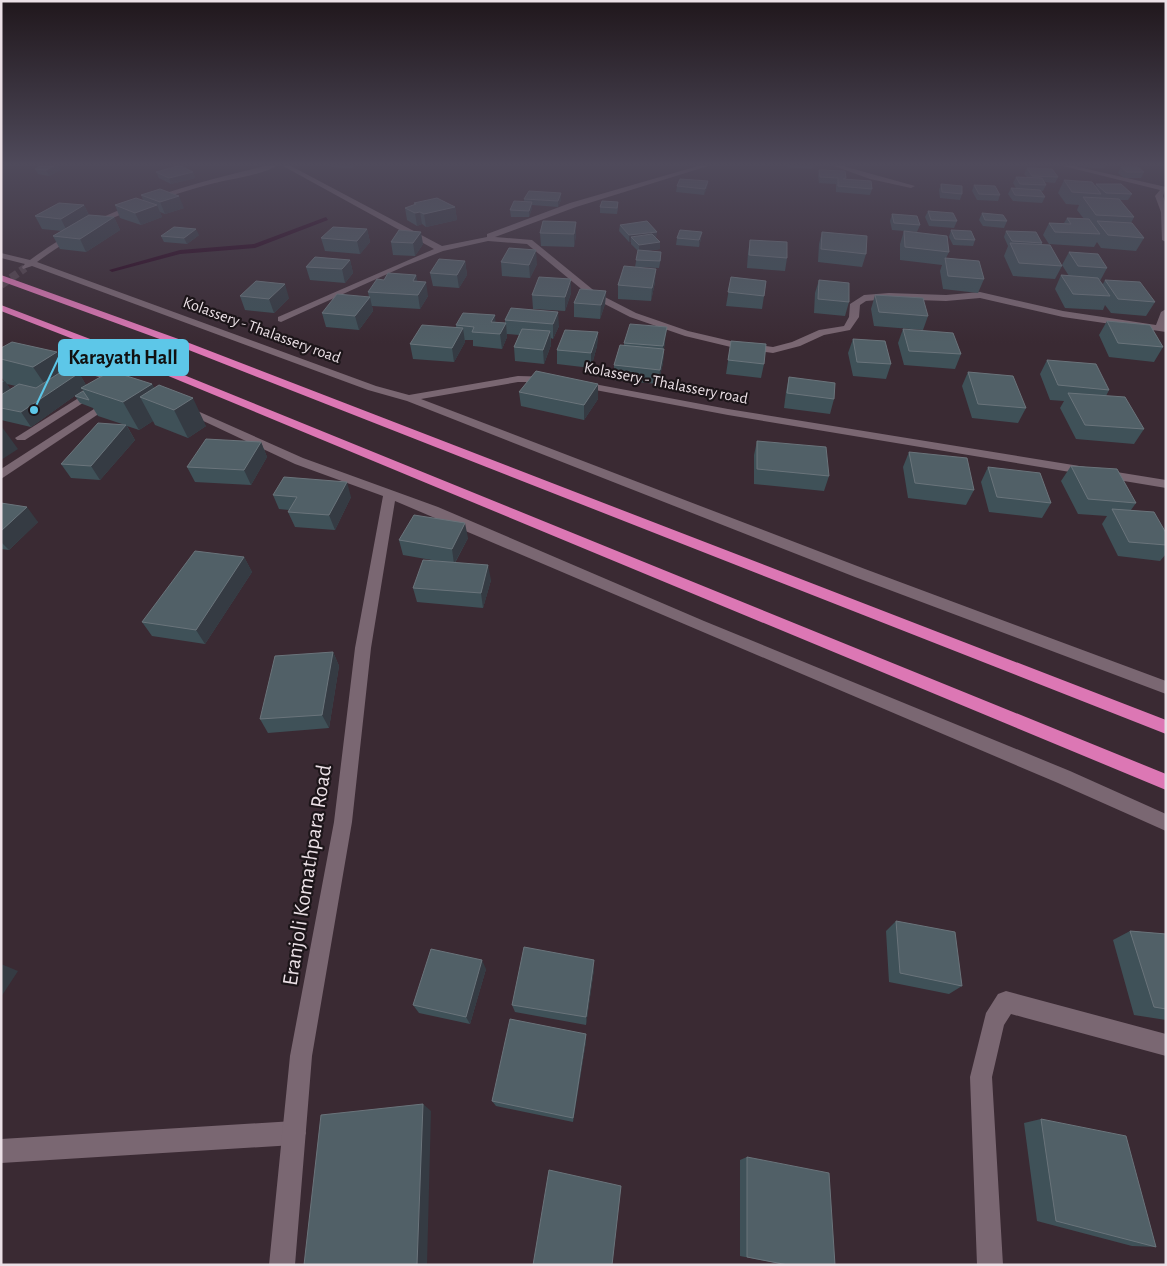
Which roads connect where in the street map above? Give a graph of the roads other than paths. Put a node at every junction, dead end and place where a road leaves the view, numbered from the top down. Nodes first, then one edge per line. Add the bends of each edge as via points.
1 (91, 225) edge
2 (396, 225) edge
3 (521, 225) edge
4 (1165, 225) edge
5 (1166, 240) edge
6 (479, 241) junction
7 (441, 249) junction
8 (1, 255) edge
9 (28, 265) junction
10 (1, 278) edge
11 (1, 308) edge
12 (1166, 312) edge
13 (281, 319) dead end
14 (1163, 328) edge
15 (34, 355) edge
16 (114, 379) junction
17 (409, 398) junction
18 (170, 402) edge
19 (21, 438) dead end
20 (1, 475) edge
21 (1166, 484) edge
22 (390, 495) junction
23 (1166, 688) edge
24 (1166, 727) edge
25 (1166, 782) edge
26 (1166, 823) edge
27 (1166, 1045) edge
28 (294, 1133) junction
29 (1, 1151) edge
30 (282, 1265) edge
31 (990, 1265) edge

1 - 9 street via 67,237
2 - 7 street
3 - 6 street
4 - 5 street
6 - 7 street
6 - 14 street via 529,242 594,295 633,314 685,333 773,350 822,332 848,328 854,317 855,304 864,298 889,296 946,298 980,295 1063,314
7 - 13 street
8 - 9 street, Kolassery - Thalassery road
9 - 17 street, Kolassery - Thalassery road via 372,388
10 - 24 highway via 180,343
11 - 25 highway via 170,373
12 - 14 street
15 - 16 street
16 - 19 street
16 - 20 street via 127,391
17 - 21 street, Kolassery - Thalassery road via 518,379 556,379 728,412
17 - 23 street
18 - 22 street via 299,462
22 - 26 street via 433,510
22 - 28 street, Eranjoli Komathpara Road via 363,648 343,822 302,1056
27 - 31 street via 1006,1002 994,1021 981,1077
28 - 29 street
28 - 30 street, Eranjoli Komathpara Road

